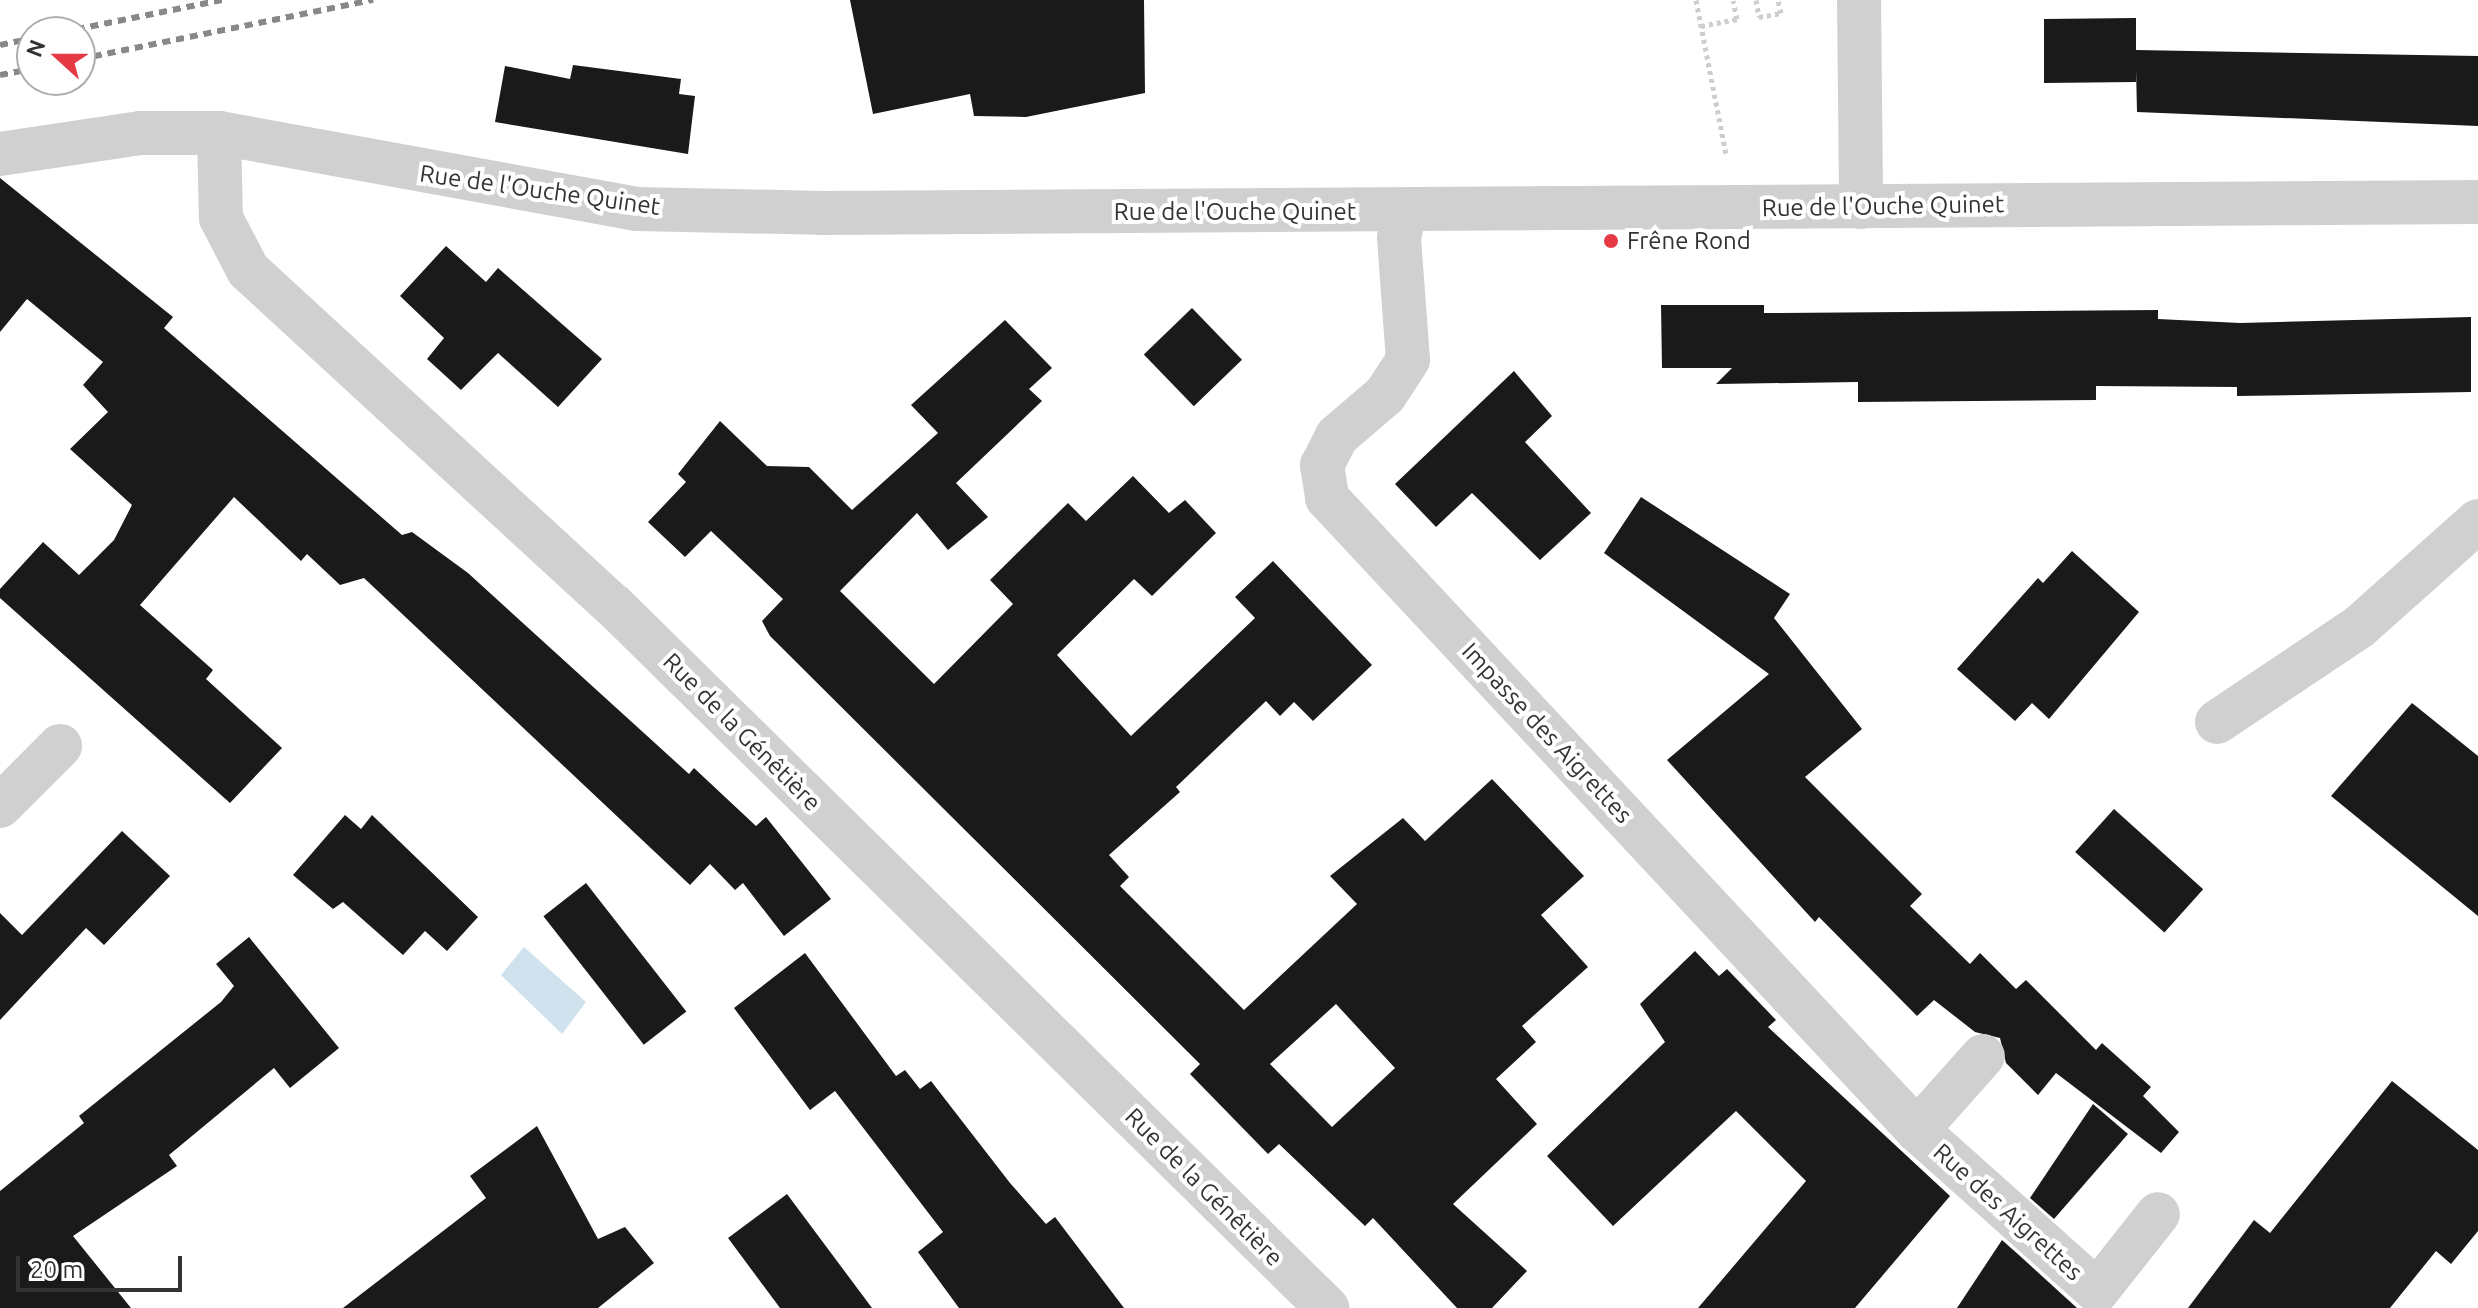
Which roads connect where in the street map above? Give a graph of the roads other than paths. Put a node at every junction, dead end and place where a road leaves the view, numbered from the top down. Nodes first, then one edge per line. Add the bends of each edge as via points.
1 (1859, 0) edge
2 (219, 133) junction
3 (0, 154) edge
4 (2478, 202) edge
5 (1861, 207) junction
6 (1404, 213) junction
7 (2478, 521) edge
8 (2217, 722) dead end
9 (60, 746) dead end
10 (0, 806) edge
11 (1983, 1056) dead end
12 (1917, 1130) junction
13 (2158, 1214) dead end
14 (1327, 1308) edge

1 - 5 street
2 - 3 street, Rue de l'Ouche Quinet via 140,133
2 - 6 street, Rue de l'Ouche Quinet via 637,209
2 - 14 street, Rue de la Génêtière via 221,218 248,270 614,606
4 - 5 street, Rue de l'Ouche Quinet
5 - 6 street, Rue de l'Ouche Quinet
6 - 12 street, Impasse des Aigrettes via 1399,238 1408,360 1385,395 1337,436 1322,465 1327,498
7 - 8 street via 2359,627
9 - 10 street
11 - 12 street
12 - 13 street, Rue des Aigrettes via 2097,1291

